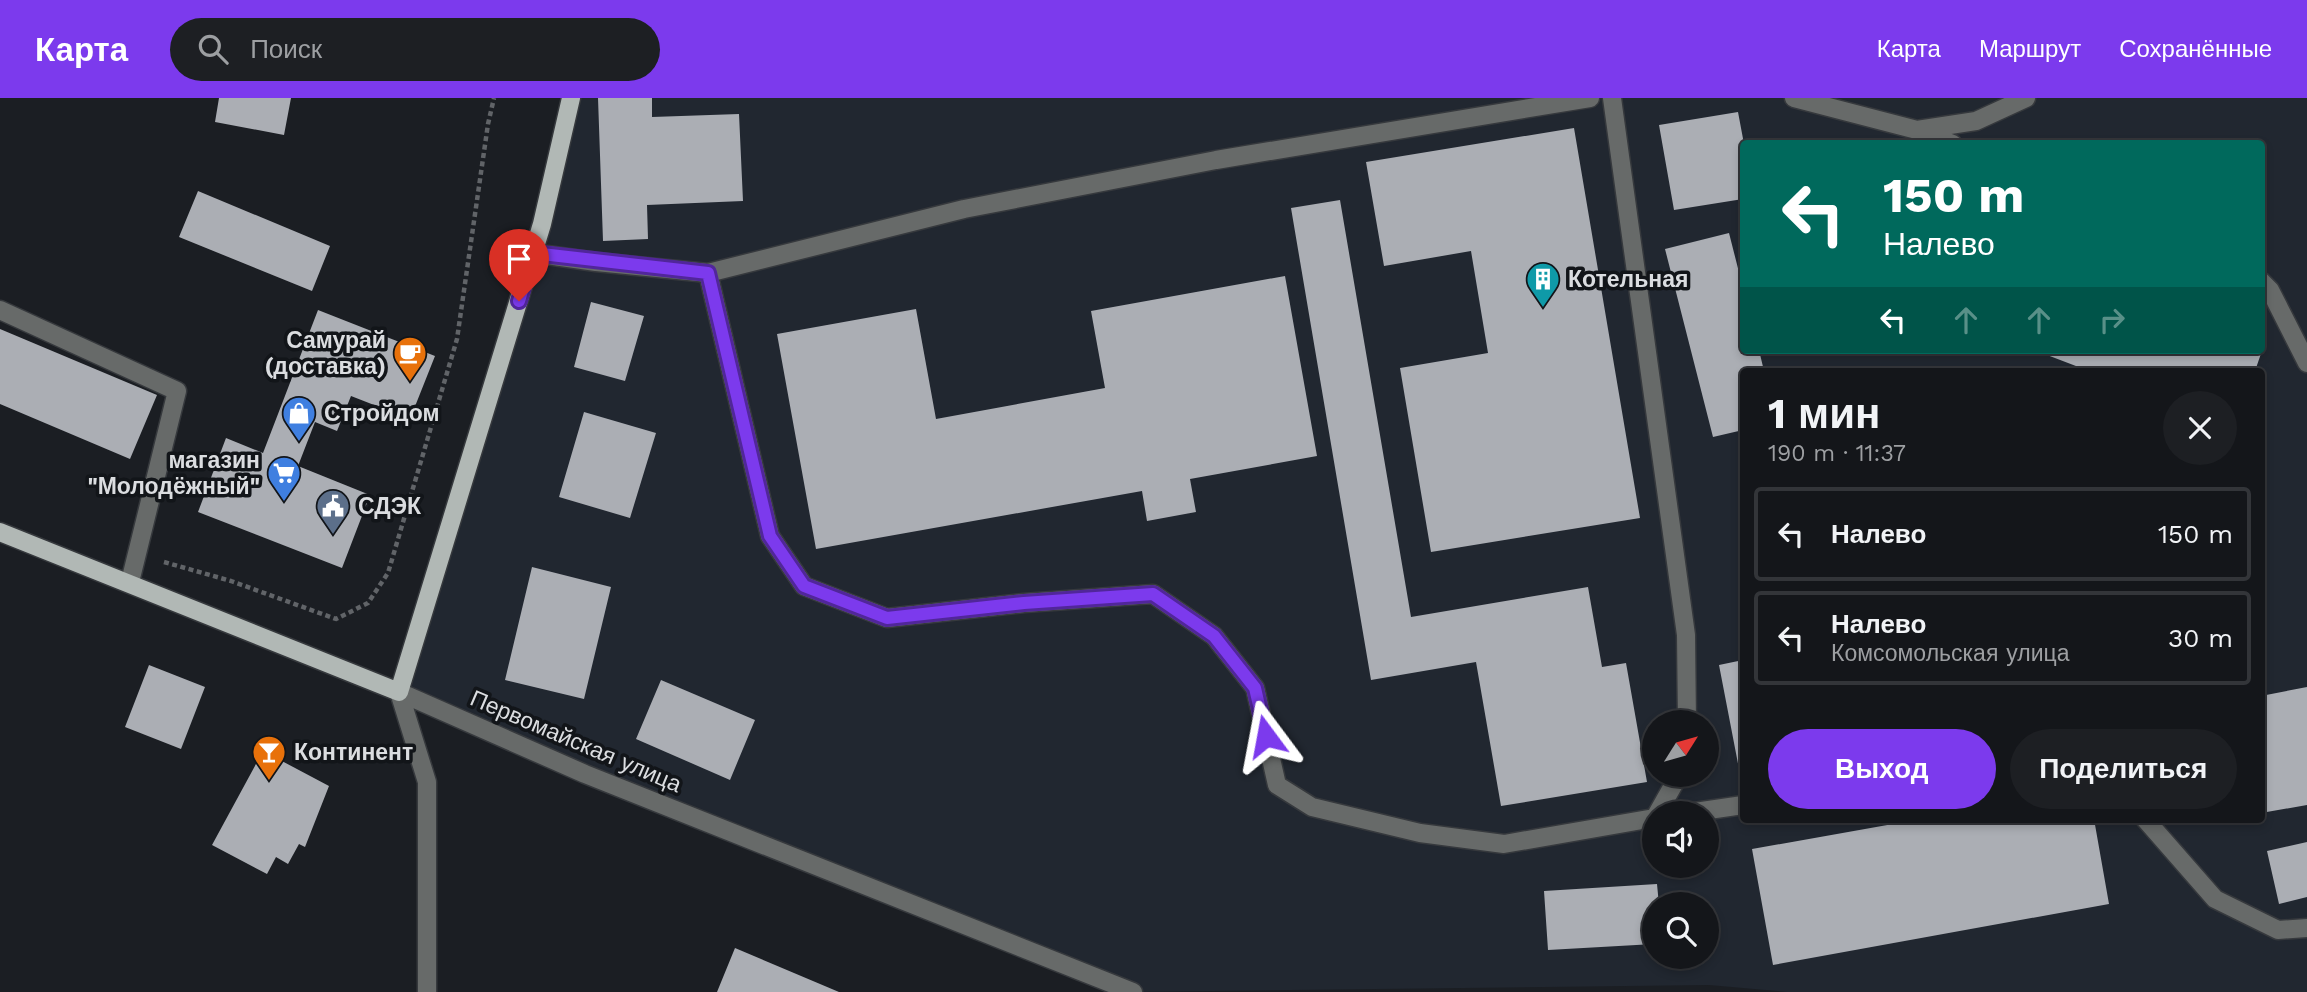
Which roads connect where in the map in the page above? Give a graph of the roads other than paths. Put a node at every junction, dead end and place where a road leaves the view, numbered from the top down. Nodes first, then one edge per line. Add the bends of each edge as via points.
1 (571, 98) edge
2 (1590, 98) edge
3 (1612, 98) edge
4 (1794, 98) edge
5 (2026, 98) edge
6 (1917, 130) junction
7 (1943, 140) edge
8 (533, 253) junction
9 (708, 273) junction
10 (2265, 285) edge
11 (0, 310) edge
12 (2307, 363) edge
13 (0, 532) edge
14 (130, 582) junction
15 (399, 691) junction
16 (1687, 710) edge
17 (1740, 805) edge
18 (1719, 808) edge
19 (1642, 820) edge
20 (2148, 823) edge
21 (2307, 928) edge
22 (427, 992) edge
23 (1133, 992) edge

1 - 8 main road
2 - 9 street via 1216,160 964,209
3 - 16 street via 1686,635
4 - 6 street
5 - 6 street via 1976,121
6 - 7 street
8 - 9 street
8 - 15 main road
9 - 19 street via 770,536 804,586 887,618 1153,594 1214,636 1255,688 1277,785 1312,807 1420,833 1504,844
10 - 12 street
11 - 14 street via 177,391
13 - 14 main road, Первомайская улица
14 - 15 main road, Первомайская улица
15 - 22 street via 426,782
15 - 23 street, Первомайская улица via 585,774
17 - 18 street
20 - 21 street via 2215,899 2278,930

